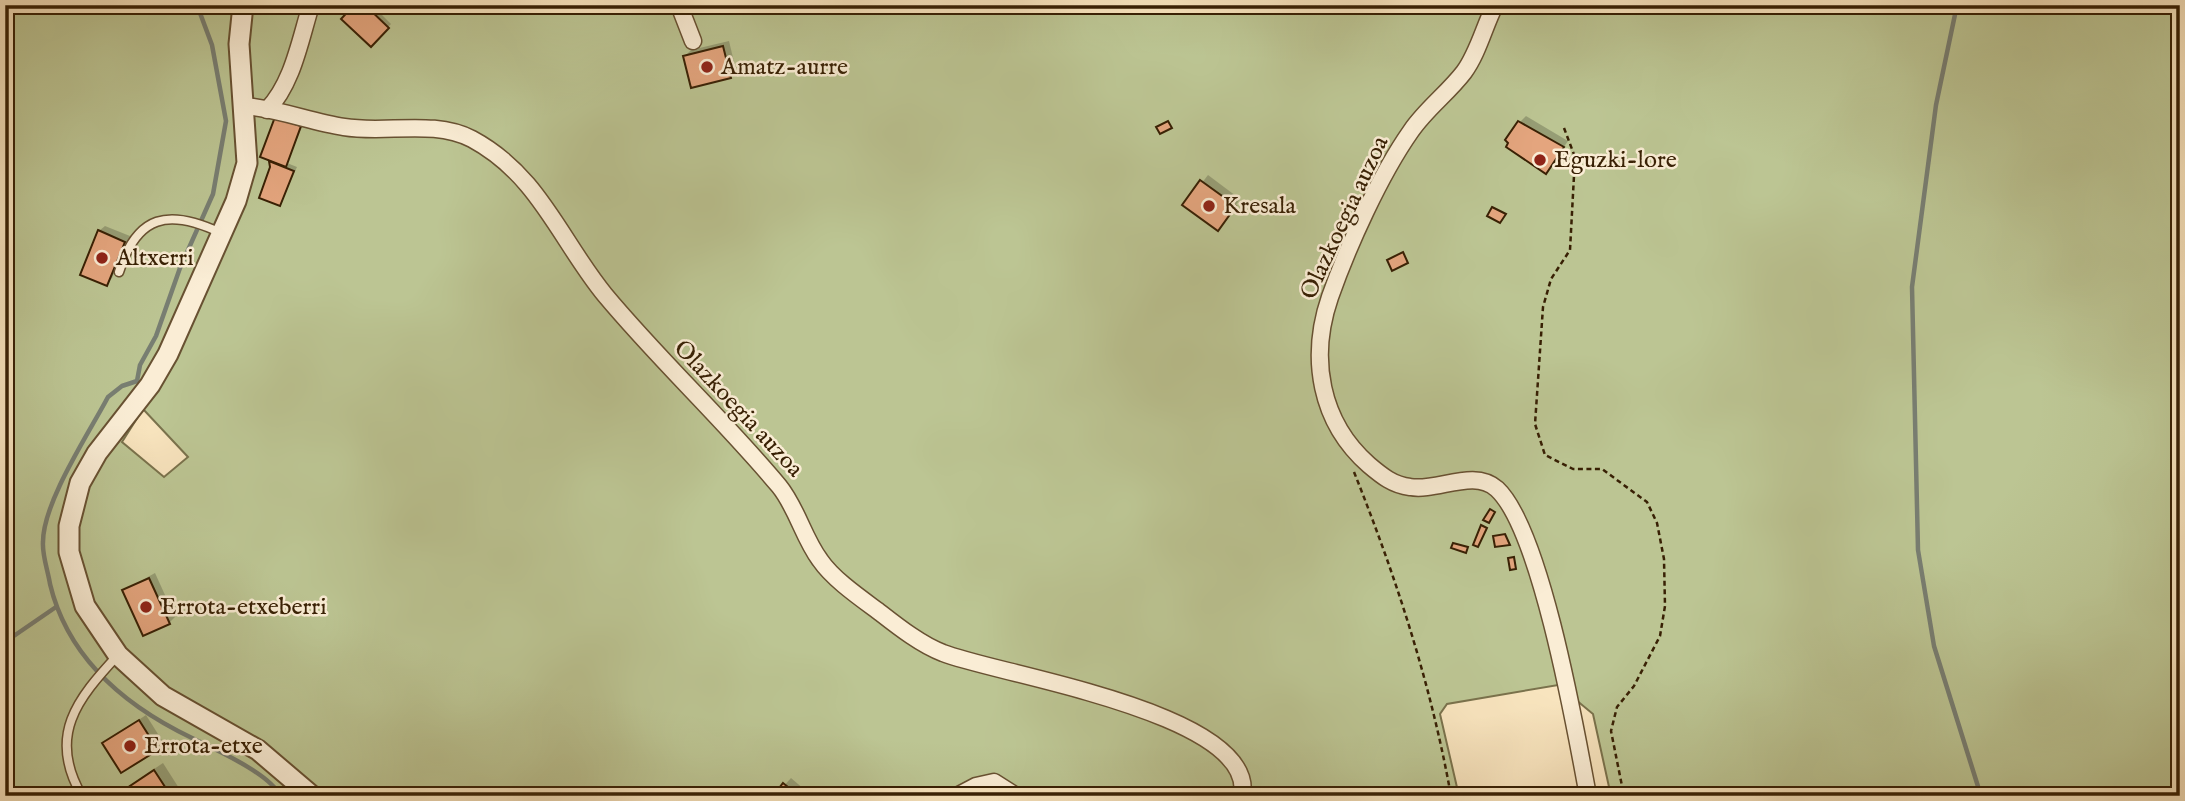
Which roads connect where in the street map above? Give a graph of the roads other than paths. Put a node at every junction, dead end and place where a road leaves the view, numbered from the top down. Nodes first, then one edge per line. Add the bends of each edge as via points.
1 (243, 5) edge
2 (311, 5) edge
3 (679, 5) edge
4 (1495, 5) edge
5 (693, 41) dead end
6 (243, 106) junction
7 (267, 110) junction
8 (217, 231) junction
9 (119, 272) dead end
10 (113, 661) junction
11 (82, 796) edge
12 (312, 796) edge
13 (957, 796) edge
14 (1016, 796) edge
15 (1242, 796) edge
16 (1588, 796) edge

1 - 6 street via 239,44
2 - 7 street via 290,73
3 - 5 street
4 - 16 street, Olazkoegia auzoa via 1470,63 1410,131 1384,179 1331,295 1318,347 1319,366 1333,421 1358,455 1384,478 1414,488 1483,481 1497,489 1519,521 1540,580
6 - 7 street, Olazkoegia auzoa
6 - 8 street via 247,163 236,201
7 - 15 street, Olazkoegia auzoa via 347,128 439,129 492,151 526,180 575,254 651,348 789,498 821,562 878,612 941,652 1158,713 1230,758 1241,777
8 - 9 lane via 194,221 165,219 148,225 134,236
8 - 10 street via 162,364 97,453 74,502 69,552 75,578
10 - 11 lane via 79,702 65,740 65,760
10 - 12 street via 163,696 258,750
13 - 14 street via 995,782

